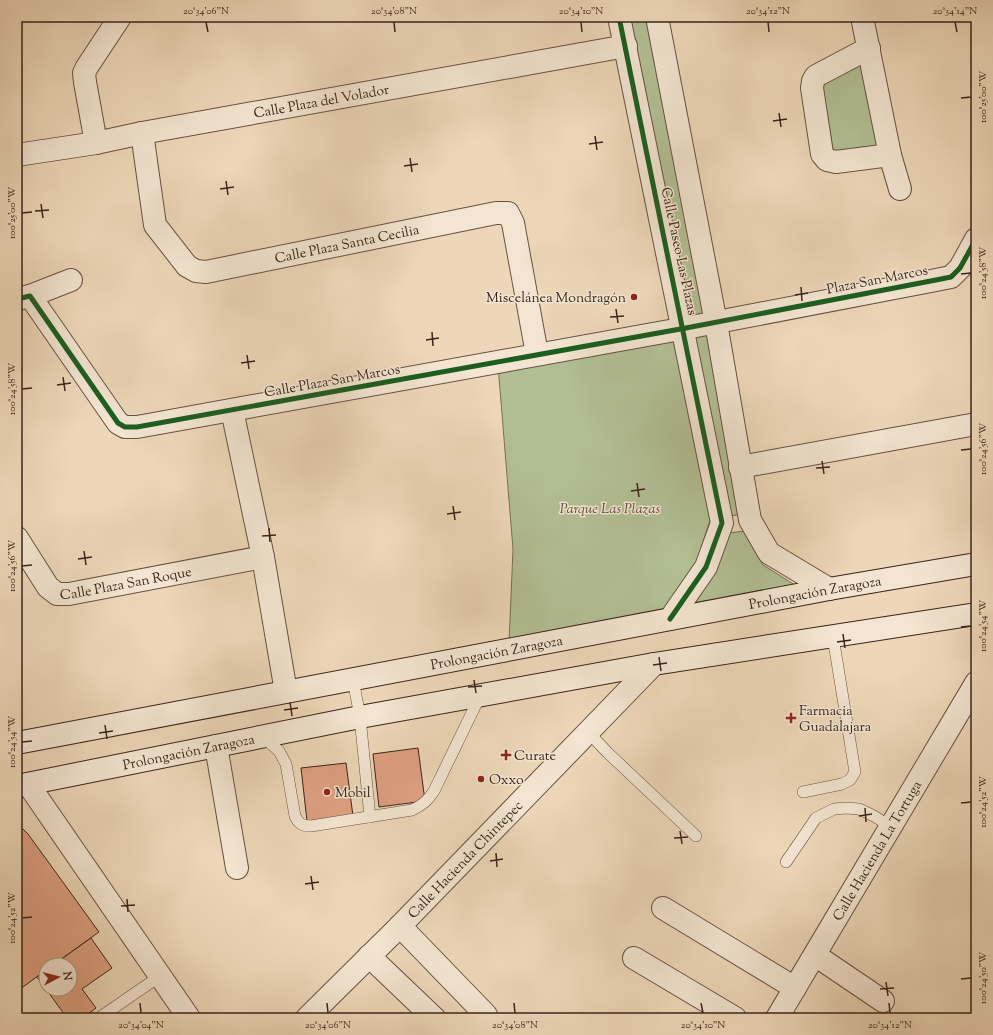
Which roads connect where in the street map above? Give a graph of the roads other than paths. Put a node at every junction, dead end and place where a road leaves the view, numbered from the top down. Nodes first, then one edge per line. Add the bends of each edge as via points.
1 (120, 17) edge
2 (619, 17) edge
3 (657, 17) edge
4 (862, 17) edge
5 (626, 46) junction
6 (869, 48) junction
7 (142, 133) junction
8 (96, 143) junction
9 (17, 155) edge
10 (890, 155) junction
11 (900, 189) dead end
12 (976, 239) edge
13 (71, 280) dead end
14 (23, 298) edge
15 (716, 323) junction
16 (683, 329) junction
17 (537, 354) junction
18 (232, 410) junction
19 (976, 424) edge
20 (740, 467) junction
21 (750, 520) junction
22 (722, 523) junction
23 (17, 538) edge
24 (263, 557) junction
25 (976, 564) edge
26 (829, 589) junction
27 (976, 614) edge
28 (670, 619) junction
29 (832, 637) junction
30 (654, 664) junction
31 (353, 679) junction
32 (976, 683) edge
33 (286, 692) junction
34 (480, 696) junction
35 (360, 717) junction
36 (588, 732) junction
37 (263, 737) junction
38 (17, 743) edge
39 (216, 746) junction
40 (23, 785) edge
41 (803, 792) dead end
42 (370, 817) junction
43 (890, 827) junction
44 (696, 836) dead end
45 (786, 862) dead end
46 (237, 868) dead end
47 (663, 908) dead end
48 (400, 926) junction
49 (815, 954) junction
50 (369, 956) junction
51 (634, 958) dead end
52 (160, 976) junction
53 (795, 988) junction
54 (883, 1001) dead end
55 (486, 1015) dead end
56 (781, 1017) edge
57 (99, 1018) edge
58 (189, 1018) edge
59 (306, 1018) edge
60 (434, 1018) edge
61 (735, 1018) edge

1 - 8 street via 84,73
2 - 5 street, Calle Paseo Las Plazas
3 - 15 street, Calle Paseo Las Plazas
4 - 6 street
5 - 7 street, Calle Plaza del Volador
5 - 16 street, Calle Paseo Las Plazas
6 - 10 street
6 - 10 street via 816,76 813,81 822,154 827,160 836,162
7 - 8 street, Calle Plaza del Volador
7 - 17 street, Calle Plaza Santa Cecilia via 155,225 187,266 196,271 206,272 508,213 513,223
8 - 9 street, Calle Plaza del Volador
10 - 11 street
12 - 15 street, Plaza San Marcos via 960,268 951,277
13 - 14 street
14 - 18 street, Calle Plaza San Marcos via 118,423 125,427
15 - 16 street, Calle Plaza San Marcos
15 - 20 street, Calle Paseo Las Plazas
16 - 17 street, Calle Plaza San Marcos
16 - 22 street, Calle Paseo Las Plazas
17 - 18 street, Calle Plaza San Marcos
18 - 24 street
19 - 20 street
20 - 21 street, Calle Paseo Las Plazas
21 - 22 street
21 - 26 street, Calle Paseo Las Plazas via 769,553
22 - 28 street via 706,567
23 - 24 street, Calle Plaza San Roque via 48,586 57,594 69,594
24 - 33 street
25 - 26 street, Prolongación Zaragoza
26 - 28 street, Prolongación Zaragoza
27 - 29 street, Prolongación Zaragoza
28 - 31 street, Prolongación Zaragoza
29 - 30 street, Prolongación Zaragoza
29 - 41 lane via 855,772 850,780 842,784
30 - 34 street, Prolongación Zaragoza
30 - 36 street, Calle Hacienda Chintepec
31 - 33 street, Prolongación Zaragoza
31 - 35 lane
32 - 43 street, Calle Hacienda La Tortuga
33 - 38 street, Prolongación Zaragoza
34 - 35 street, Prolongación Zaragoza
34 - 42 lane via 428,800 412,810
35 - 37 street, Prolongación Zaragoza
35 - 42 lane
36 - 44 lane
36 - 48 street, Calle Hacienda Chintepec
37 - 39 street, Prolongación Zaragoza
37 - 42 lane via 279,751 286,764 298,823 311,826
39 - 40 street, Prolongación Zaragoza
39 - 46 street
40 - 52 street
43 - 45 lane via 859,808 834,809 816,818
43 - 49 street, Calle Hacienda La Tortuga
47 - 53 street
48 - 50 street, Calle Hacienda Chintepec
48 - 55 street
49 - 53 street, Calle Hacienda La Tortuga
49 - 54 street
50 - 59 street, Calle Hacienda Chintepec
50 - 60 street
51 - 61 street
52 - 57 lane
52 - 58 street
53 - 56 street, Calle Hacienda La Tortuga

